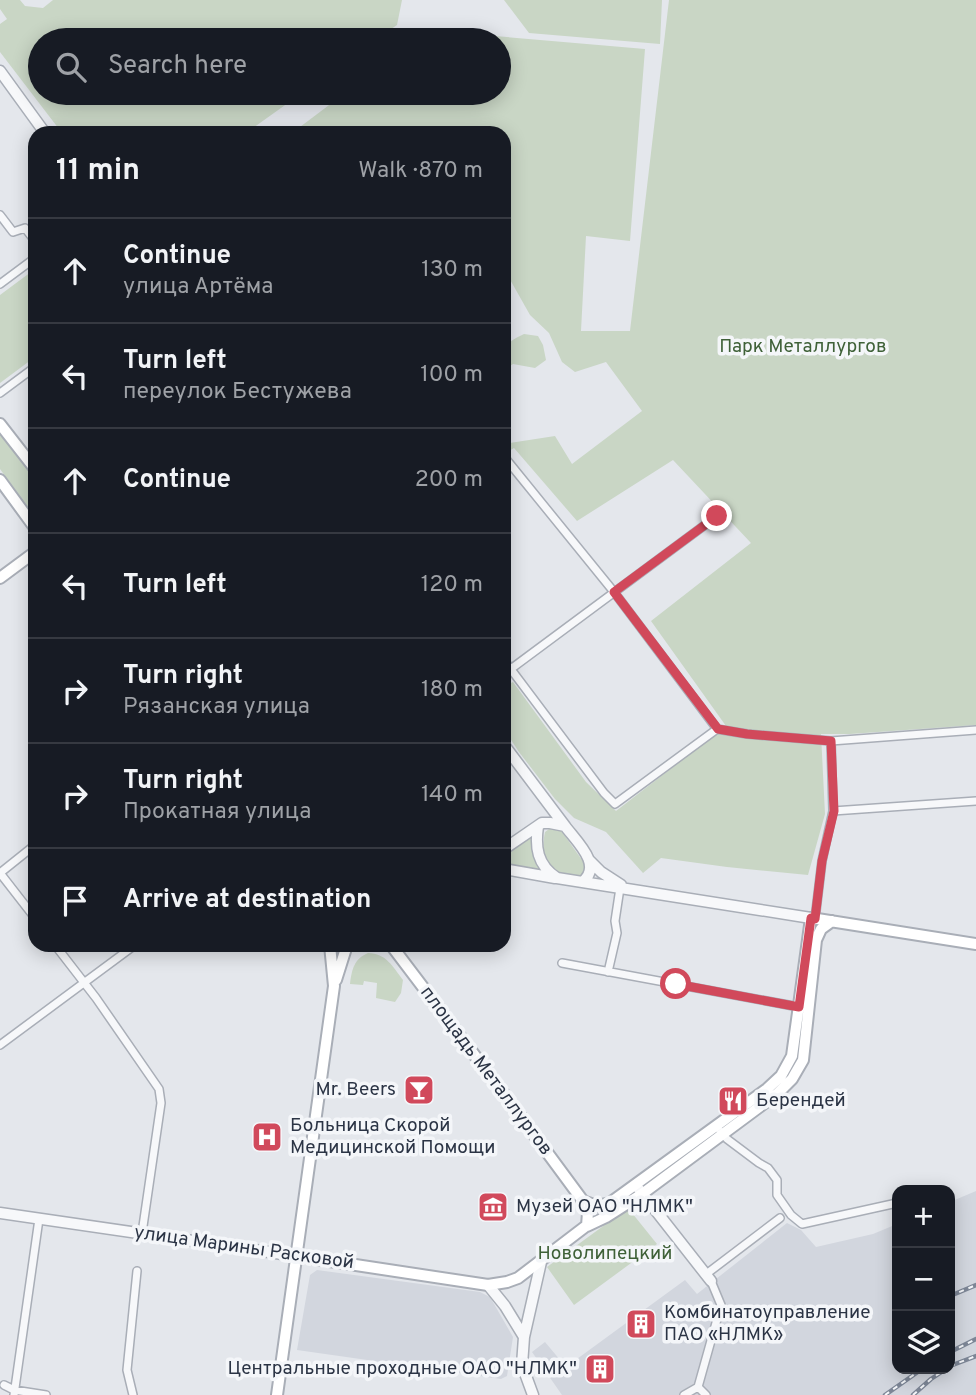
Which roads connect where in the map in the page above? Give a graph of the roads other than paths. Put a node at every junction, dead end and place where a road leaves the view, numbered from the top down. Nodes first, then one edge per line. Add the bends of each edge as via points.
1 (0, 71) edge
2 (41, 126) edge
3 (0, 215) edge
4 (28, 232) edge
5 (28, 263) edge
6 (0, 284) edge
7 (28, 372) edge
8 (0, 393) edge
9 (0, 424) edge
10 (28, 460) edge
11 (511, 465) edge
12 (0, 480) edge
13 (717, 516) dead end
14 (28, 518) edge
15 (28, 557) edge
16 (0, 578) edge
17 (614, 592) junction
18 (511, 670) edge
19 (511, 676) edge
20 (718, 729) junction
21 (976, 730) edge
22 (831, 741) junction
23 (511, 755) edge
24 (545, 801) junction
25 (976, 801) edge
26 (834, 811) junction
27 (540, 824) junction
28 (565, 826) junction
29 (511, 844) edge
30 (28, 851) edge
31 (590, 860) junction
32 (511, 870) edge
33 (0, 873) edge
34 (557, 878) junction
35 (582, 882) junction
36 (625, 888) junction
37 (28, 909) edge
38 (813, 918) junction
39 (832, 921) junction
40 (976, 944) edge
41 (60, 952) edge
42 (125, 952) edge
43 (331, 952) edge
44 (343, 952) edge
45 (346, 952) edge
46 (396, 952) edge
47 (562, 963) dead end
48 (333, 964) junction
49 (608, 972) junction
50 (84, 982) junction
51 (334, 986) junction
52 (799, 1007) junction
53 (0, 1045) edge
54 (720, 1130) junction
55 (639, 1189) junction
56 (583, 1201) junction
57 (610, 1203) junction
58 (892, 1204) edge
59 (0, 1213) edge
60 (779, 1218) dead end
61 (39, 1219) junction
62 (587, 1226) junction
63 (142, 1233) junction
64 (296, 1256) junction
65 (541, 1262) junction
66 (137, 1271) dead end
67 (708, 1278) junction
68 (488, 1285) junction
69 (524, 1337) junction
70 (4, 1385) dead end
71 (698, 1387) junction
72 (14, 1393) edge
73 (46, 1395) edge
74 (133, 1395) edge
75 (277, 1395) edge
76 (533, 1395) edge
77 (684, 1395) edge
78 (706, 1395) edge

1 - 2 street
3 - 4 street via 13,232 25,228
5 - 6 street
7 - 8 street
9 - 10 main road
11 - 17 street
12 - 14 main road
13 - 17 street
15 - 16 main road
17 - 18 street
17 - 20 street
19 - 20 street via 615,804
20 - 22 street
21 - 22 street
22 - 26 street
23 - 24 street
24 - 27 street
24 - 28 street
25 - 26 street
26 - 38 street
27 - 28 street
27 - 29 street
27 - 34 street via 538,856
28 - 31 street
30 - 33 street
31 - 35 street via 590,874
31 - 36 street
32 - 34 street
33 - 37 street
34 - 35 street
35 - 36 street
36 - 38 street
36 - 49 street
38 - 39 main road
38 - 52 main road
39 - 40 main road
39 - 54 main road via 816,940 803,1060 778,1093
41 - 50 street
42 - 50 street
43 - 48 main road
44 - 48 main road
45 - 51 main road
46 - 56 main road, площадь Металлургов
47 - 49 street
48 - 51 main road
49 - 52 street
50 - 53 street
50 - 63 street via 159,1089 162,1103
51 - 64 main road
52 - 54 main road via 792,1056 781,1076
54 - 55 main road
54 - 58 street via 768,1168 777,1180 777,1195 802,1224
55 - 57 main road
55 - 62 main road via 606,1217
55 - 67 street
56 - 57 main road via 597,1206
56 - 62 main road
57 - 62 main road
59 - 61 street, улица Марины Расковой
60 - 67 street
61 - 63 street, улица Марины Расковой
61 - 72 street
62 - 65 main road
63 - 64 street, улица Марины Расковой
64 - 68 main road, улица Марины Расковой
64 - 75 main road
65 - 68 main road via 518,1278
65 - 69 street
66 - 74 street via 127,1370
67 - 71 street via 721,1305
68 - 69 street
69 - 76 street via 522,1365
70 - 72 street
71 - 77 street
71 - 78 street
72 - 73 street

